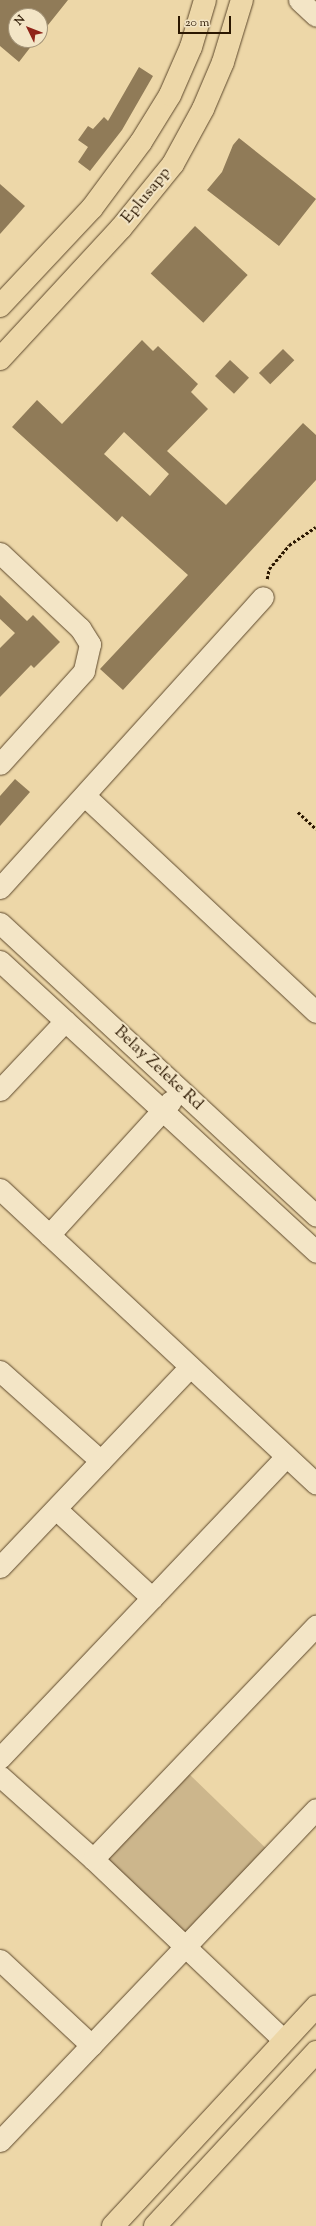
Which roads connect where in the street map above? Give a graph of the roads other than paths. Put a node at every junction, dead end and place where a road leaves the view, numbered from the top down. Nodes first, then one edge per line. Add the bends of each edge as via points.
1 (205, 0) edge
2 (242, 0) edge
3 (299, 0) edge
4 (316, 16) edge
5 (0, 306) edge
6 (0, 359) edge
7 (0, 553) edge
8 (263, 598) road end
9 (0, 764) edge
10 (85, 796) junction
11 (0, 888) edge
12 (0, 923) edge
13 (0, 961) edge
14 (316, 1012) edge
15 (65, 1021) junction
16 (0, 1090) edge
17 (181, 1090) junction
18 (162, 1111) junction
19 (0, 1189) edge
20 (316, 1216) edge
21 (49, 1235) junction
22 (316, 1252) edge
23 (190, 1367) junction
24 (0, 1371) edge
25 (286, 1457) junction
26 (102, 1461) junction
27 (316, 1484) edge
28 (56, 1509) junction
29 (2, 1561) edge
30 (152, 1598) junction
31 (316, 1626) edge
32 (0, 1758) edge
33 (0, 1776) edge
34 (316, 1809) edge
35 (93, 1859) junction
36 (186, 1946) junction
37 (0, 1960) edge
38 (316, 2007) edge
39 (284, 2040) junction
40 (91, 2045) junction
41 (316, 2052) edge
42 (1, 2139) edge
43 (113, 2226) edge
44 (154, 2226) edge

1 - 5 main road via 191,47 176,81 141,142 92,208
2 - 6 main road, Eplusapp via 223,62 209,96 173,164 121,228
3 - 4 street
7 - 9 street via 80,628 90,644 84,671
8 - 10 street
10 - 11 street
10 - 14 street
12 - 17 street, Belay Zeleke Rd
13 - 15 street, Belay Zeleke Rd
15 - 16 street
15 - 18 street, Belay Zeleke Rd
17 - 18 street
17 - 20 street, Belay Zeleke Rd
18 - 21 street
18 - 22 street, Belay Zeleke Rd
19 - 21 street
21 - 23 street
23 - 25 street
23 - 26 street
24 - 26 street
25 - 27 street
25 - 30 street
26 - 28 street
28 - 29 street
28 - 30 street
30 - 32 street
31 - 35 street
33 - 35 street
34 - 36 street
35 - 36 street
36 - 39 street
36 - 40 street
37 - 40 street
38 - 39 main road
39 - 43 main road
40 - 42 street
41 - 44 main road

